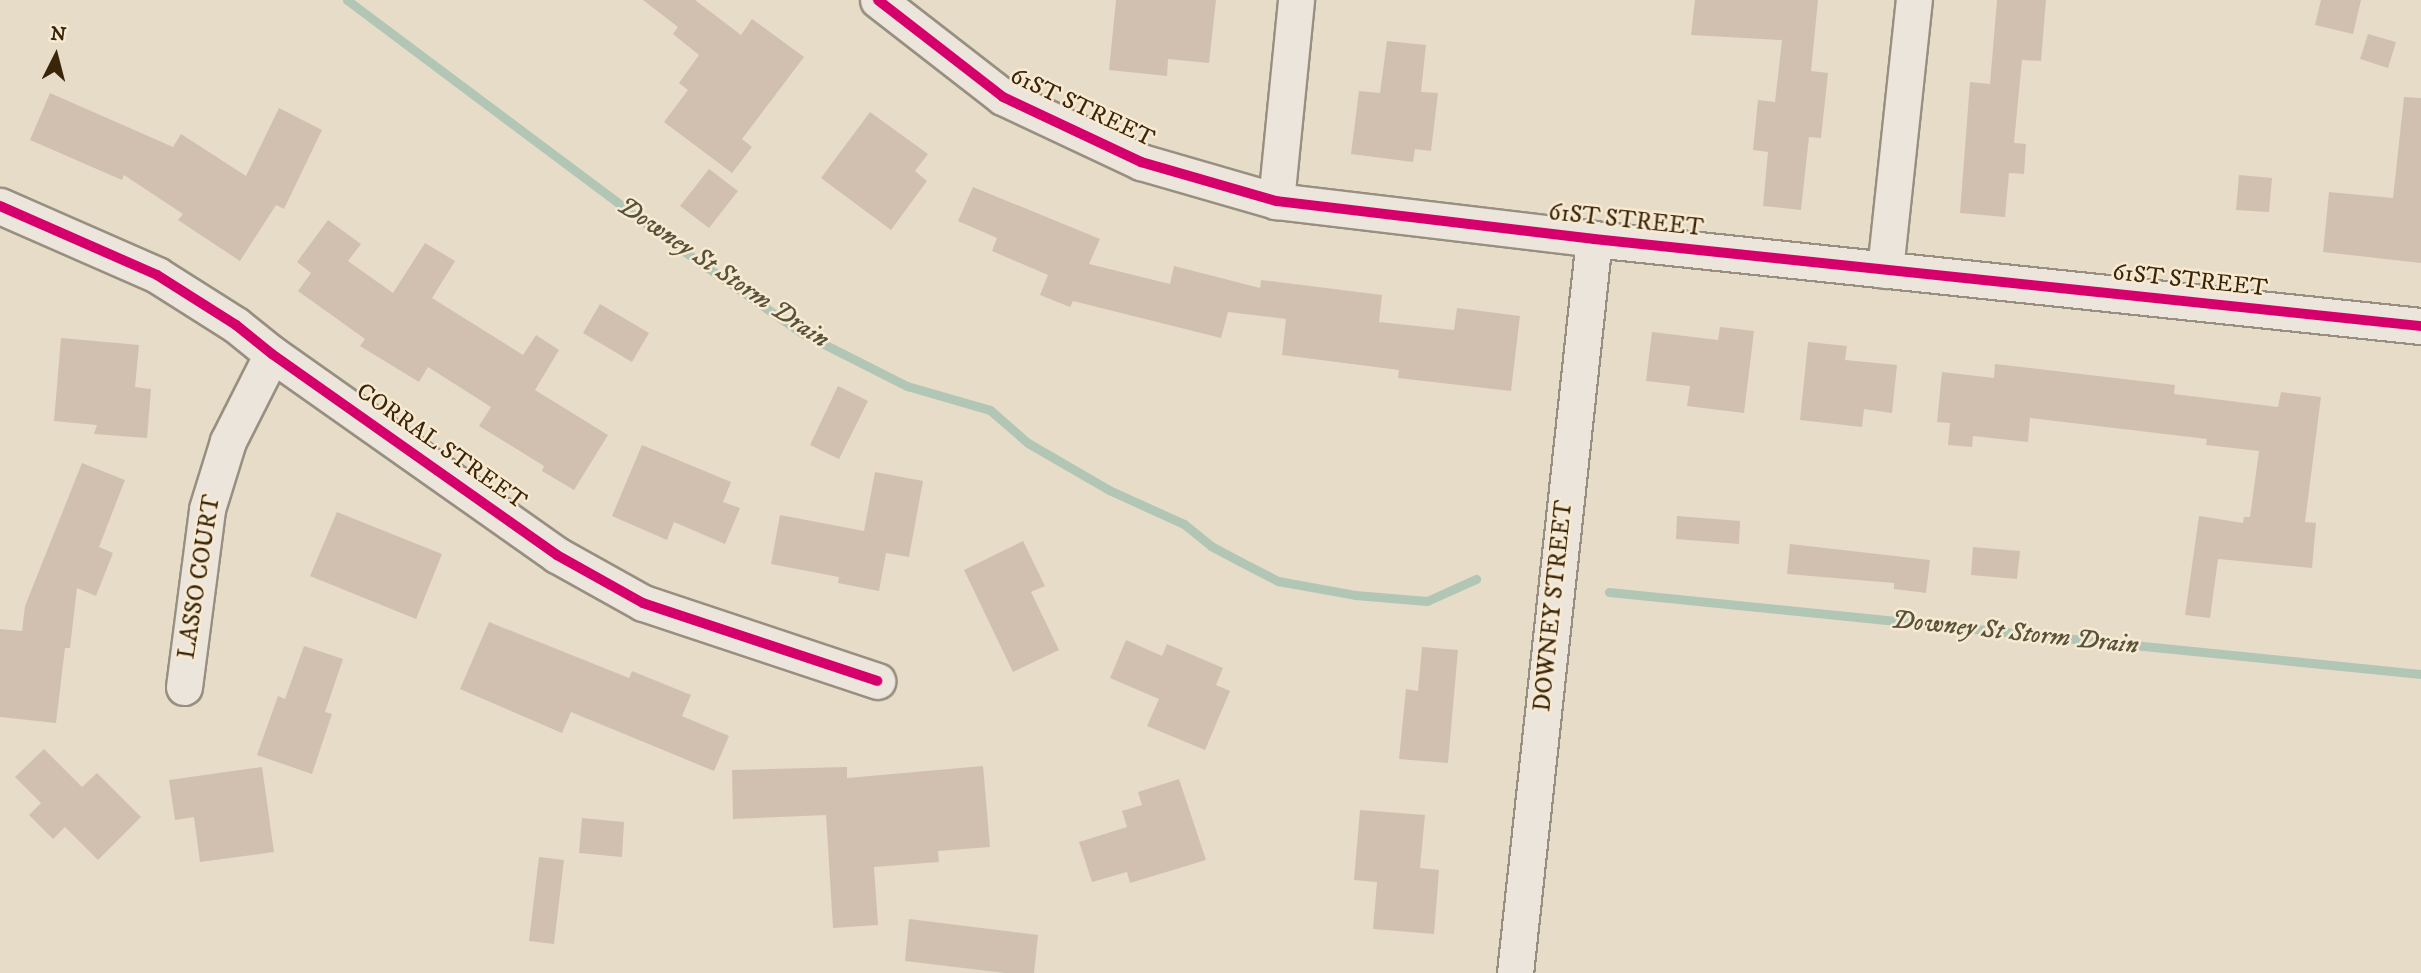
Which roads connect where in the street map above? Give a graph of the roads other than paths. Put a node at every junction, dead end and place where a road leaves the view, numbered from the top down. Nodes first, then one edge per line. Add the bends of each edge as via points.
1 (878, 0) edge
2 (1296, 0) edge
3 (1914, 0) edge
4 (1276, 201) junction
5 (0, 206) edge
6 (1594, 239) junction
7 (1885, 270) junction
8 (2421, 326) edge
9 (272, 354) junction
10 (877, 681) dead end
11 (184, 687) dead end
12 (1515, 973) edge

1 - 4 street, 61ST STREET via 1003,97 1141,162
2 - 4 street
3 - 7 street
4 - 6 street, 61ST STREET
5 - 9 street, CORRAL STREET via 157,275 236,324
6 - 7 street, 61ST STREET
6 - 12 street, DOWNEY STREET
7 - 8 street, 61ST STREET
9 - 10 street, CORRAL STREET via 557,555 643,603
9 - 11 street, LASSO COURT via 228,441 207,509

